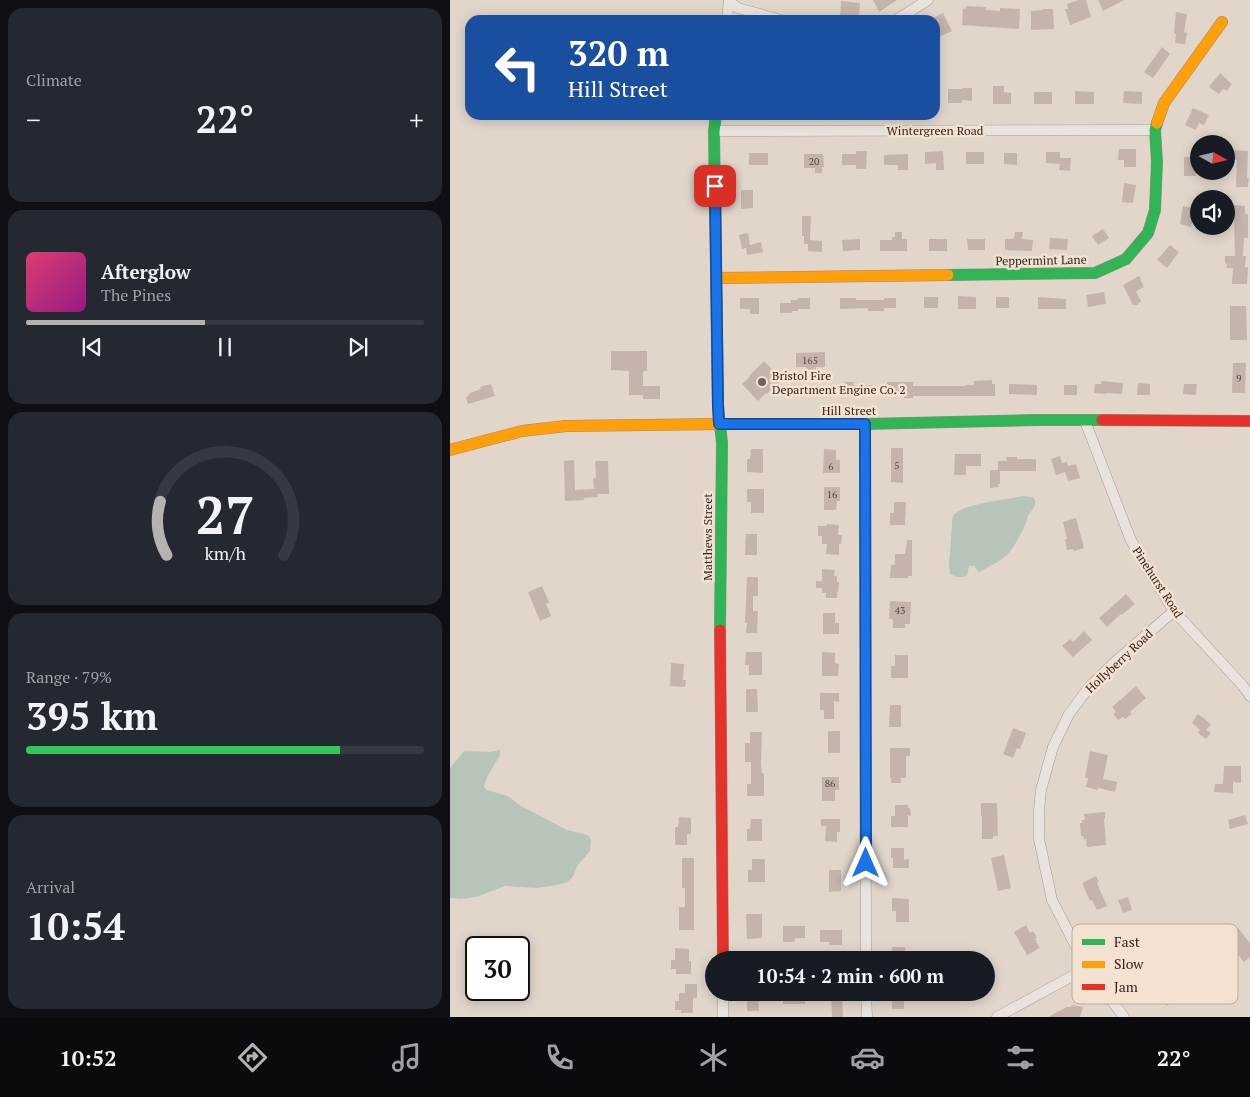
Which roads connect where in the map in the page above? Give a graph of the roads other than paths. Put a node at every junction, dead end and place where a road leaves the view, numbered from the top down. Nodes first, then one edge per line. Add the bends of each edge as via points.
1 (729, 0) edge
2 (928, 0) edge
3 (728, 15) edge
4 (763, 15) edge
5 (904, 15) edge
6 (1222, 22) dead end
7 (715, 120) edge
8 (1156, 130) junction
9 (714, 131) junction
10 (717, 278) junction
11 (1085, 421) junction
12 (1250, 421) edge
13 (719, 424) junction
14 (865, 424) junction
15 (450, 450) edge
16 (1174, 612) junction
17 (1250, 696) edge
18 (1072, 939) edge
19 (723, 951) edge
20 (866, 951) edge
21 (1072, 976) edge
22 (723, 1001) edge
23 (866, 1001) edge
24 (1114, 1004) edge
25 (723, 1017) edge
26 (867, 1017) edge
27 (997, 1017) edge
28 (1124, 1017) edge

1 - 3 street
1 - 4 street via 738,8
2 - 5 street
6 - 8 street, Peppermint Lane via 1164,103
7 - 9 street, Matthews Street
8 - 9 street, Wintergreen Road
8 - 10 street, Peppermint Lane via 1155,210 1148,232 1126,259 1095,273
9 - 10 street, Matthews Street
10 - 13 street, Matthews Street
11 - 12 street, Hill Street
11 - 14 street, Hill Street
11 - 16 street, Pinehurst Road via 1130,538
13 - 14 street, Hill Street
13 - 15 street, Hill Street via 566,426 522,431
13 - 19 street, Matthews Street via 722,443
14 - 20 street
16 - 17 street, Pinehurst Road
16 - 18 street, Hollyberry Road via 1090,686 1068,714 1053,747 1041,790 1039,839 1052,900
21 - 27 street
22 - 25 street
23 - 26 street
24 - 28 street, Hollyberry Road

